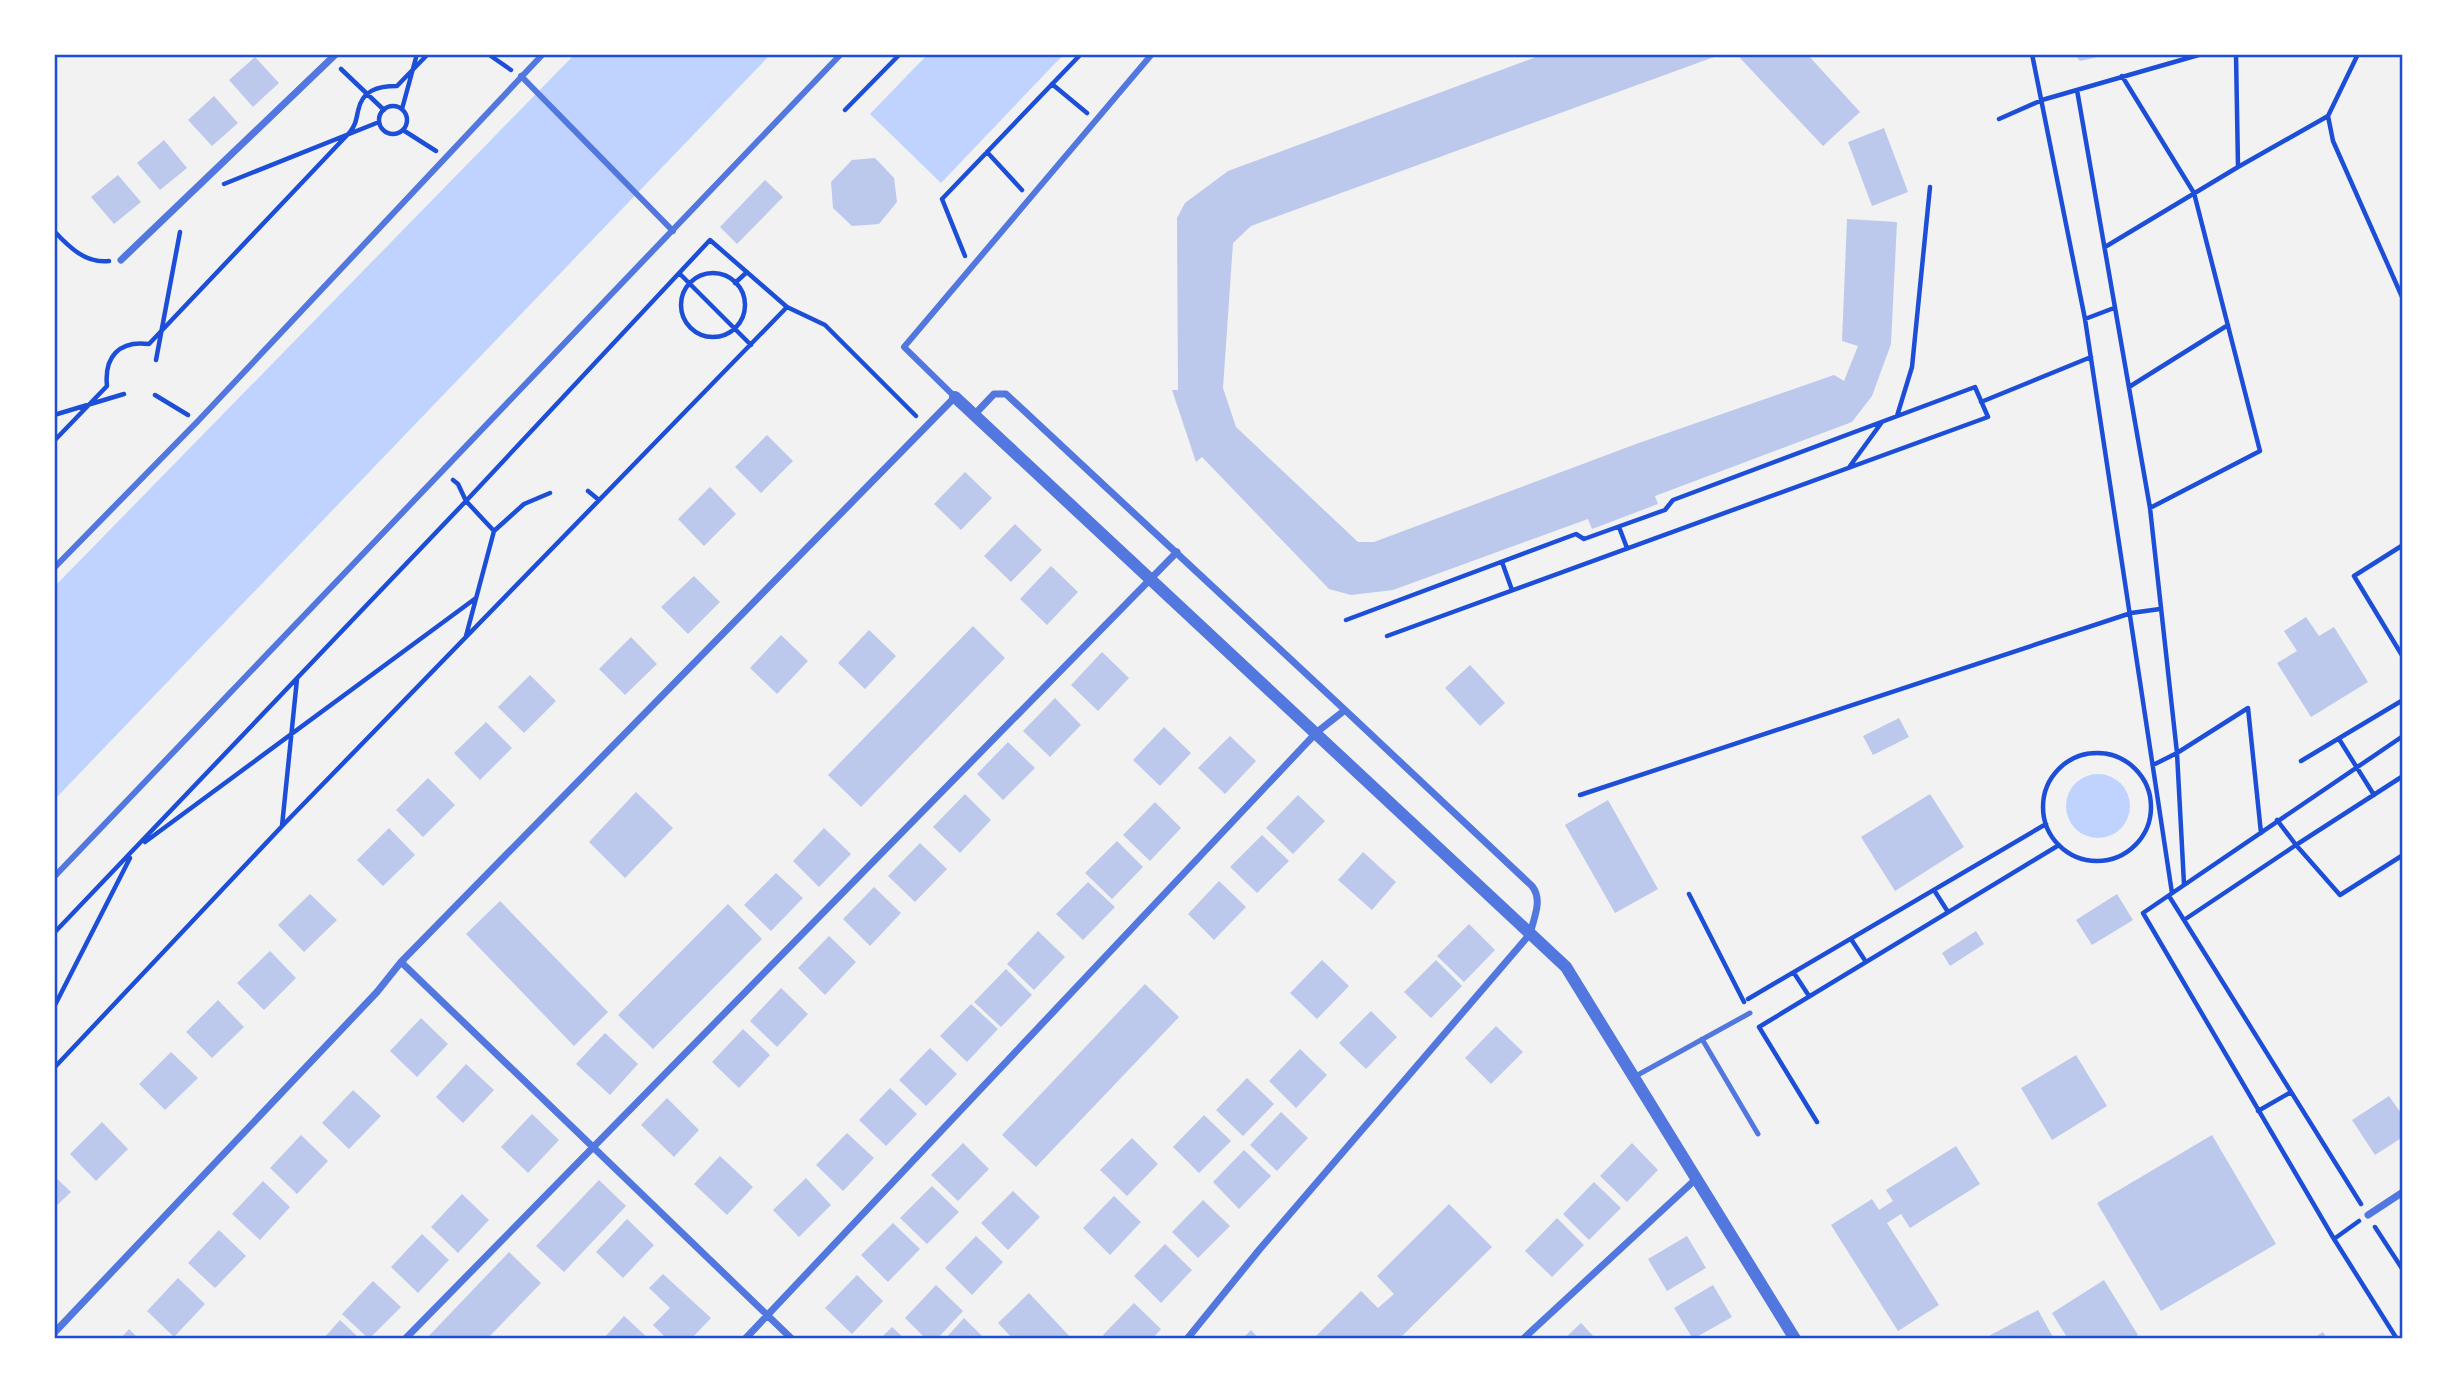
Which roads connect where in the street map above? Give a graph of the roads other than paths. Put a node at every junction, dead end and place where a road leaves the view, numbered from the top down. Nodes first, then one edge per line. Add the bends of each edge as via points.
1 (543, 54) edge
2 (841, 54) edge
3 (1152, 54) edge
4 (333, 57) edge
5 (521, 76) junction
6 (673, 231) junction
7 (121, 260) road end
8 (956, 397) junction
9 (974, 415) junction
10 (1177, 552) junction
11 (54, 568) edge
12 (1151, 579) junction
13 (1346, 710) junction
14 (1317, 732) junction
15 (54, 877) edge
16 (1530, 934) junction
17 (401, 962) junction
18 (1750, 1013) dead end
19 (1702, 1039) junction
20 (1634, 1077) junction
21 (1758, 1134) dead end
22 (592, 1146) junction
23 (1697, 1178) junction
24 (2403, 1192) edge
25 (2368, 1215) road end
26 (767, 1316) junction
27 (54, 1333) edge
28 (405, 1339) edge
29 (745, 1339) edge
30 (792, 1339) edge
31 (1187, 1339) edge
32 (1522, 1339) edge
33 (1795, 1339) edge

1 - 5 street
2 - 6 street
3 - 8 street via 904,347
4 - 7 street
5 - 6 street
5 - 11 street
6 - 15 street
8 - 9 street
8 - 17 street
9 - 10 street via 994,394 1006,394
9 - 12 street
10 - 12 street
10 - 13 street
12 - 14 street
12 - 22 street
13 - 14 street
13 - 16 street via 1537,892
14 - 16 street
14 - 26 street
16 - 20 street via 1566,967
16 - 31 street
17 - 22 street
17 - 27 street
18 - 19 lane
19 - 20 lane
19 - 21 lane
20 - 23 street
22 - 26 street
22 - 28 street
23 - 32 street
23 - 33 street
24 - 25 street
26 - 29 street
26 - 30 street

